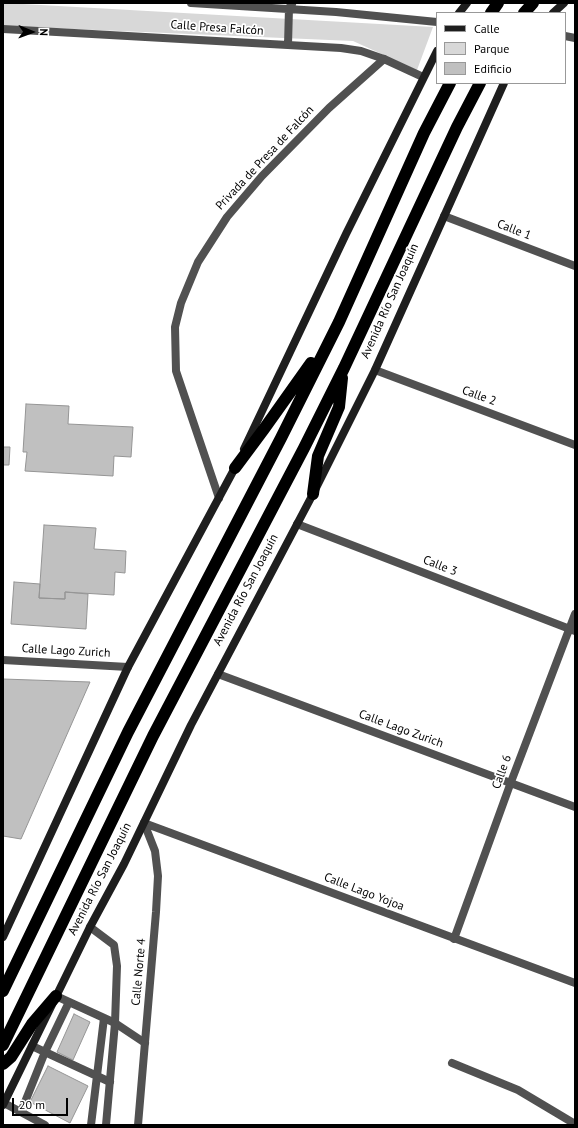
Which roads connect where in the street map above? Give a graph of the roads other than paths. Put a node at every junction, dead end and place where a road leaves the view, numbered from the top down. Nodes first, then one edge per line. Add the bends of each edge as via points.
1 (191, 3) edge
2 (467, 3) edge
3 (498, 3) edge
4 (533, 3) edge
5 (564, 3) edge
6 (291, 6) edge
7 (460, 12) edge
8 (492, 12) edge
9 (525, 12) edge
10 (554, 12) edge
11 (436, 22) edge
12 (3, 29) edge
13 (288, 45) junction
14 (436, 53) edge
15 (384, 59) junction
16 (423, 77) junction
17 (449, 84) edge
18 (480, 84) edge
19 (504, 84) edge
20 (444, 216) junction
21 (575, 266) edge
22 (339, 322) junction
23 (344, 368) junction
24 (374, 370) junction
25 (575, 444) edge
26 (235, 468) junction
27 (312, 494) junction
28 (219, 498) junction
29 (297, 524) junction
30 (575, 614) edge
31 (572, 630) edge
32 (3, 660) edge
33 (128, 667) junction
34 (218, 674) junction
35 (511, 782) junction
36 (575, 807) edge
37 (144, 823) junction
38 (90, 927) junction
39 (3, 937) edge
40 (454, 939) junction
41 (575, 983) edge
42 (3, 991) edge
43 (56, 996) junction
44 (69, 1002) junction
45 (104, 1018) junction
46 (115, 1023) junction
47 (145, 1043) junction
48 (3, 1045) edge
49 (32, 1046) junction
50 (45, 1052) junction
51 (452, 1063) dead end
52 (3, 1064) edge
53 (98, 1077) junction
54 (110, 1082) junction
55 (4, 1104) edge
56 (21, 1112) junction
57 (575, 1124) edge
58 (45, 1125) edge
59 (92, 1125) edge
60 (106, 1125) edge
61 (138, 1125) edge

1 - 6 street, Calle Presa Falcón
2 - 7 main road
3 - 8 highway
4 - 9 highway
5 - 10 main road
6 - 11 street, Calle Presa Falcón
6 - 13 street
12 - 13 street, Calle Presa Falcón
13 - 15 street, Calle Presa Falcón via 341,48 361,51
14 - 16 main road
15 - 16 street, Calle Presa Falcón
15 - 28 street, Privada de Presa de Falcón via 329,108 262,176 227,217 198,262 181,303 175,327 176,371
16 - 26 main road
17 - 22 highway via 424,133
18 - 23 highway, Avenida Río San Joaquín
19 - 20 main road, Avenida Río San Joaquín
20 - 21 street, Calle 1
20 - 24 main road, Avenida Río San Joaquín
22 - 26 highway
22 - 42 highway via 128,732
23 - 27 highway via 339,407 318,456
23 - 48 highway, Avenida Río San Joaquín via 153,736
24 - 25 street, Calle 2
24 - 27 main road, Avenida Río San Joaquín
26 - 28 main road
27 - 29 main road, Avenida Río San Joaquín
28 - 33 main road
29 - 31 street, Calle 3
29 - 34 main road, Avenida Río San Joaquín
30 - 31 street, Calle 6
31 - 35 street, Calle 6
32 - 33 street, Calle Lago Zurich
33 - 39 main road
34 - 35 street, Calle Lago Zurich
34 - 37 main road, Avenida Río San Joaquín
35 - 36 street, Calle Lago Zurich
35 - 40 street, Calle 6
37 - 38 main road, Avenida Río San Joaquín
37 - 40 street, Calle Lago Yojoa
37 - 47 street, Calle Norte 4 via 155,851 158,876
38 - 43 main road, Avenida Río San Joaquín
38 - 46 street, Calle Norte 4 via 114,945 117,966
40 - 41 street, Calle Lago Yojoa
43 - 44 street
43 - 49 main road, Avenida Río San Joaquín
43 - 52 highway via 32,1024 11,1057
44 - 45 street
44 - 50 street
45 - 46 street
45 - 53 street
46 - 47 street
46 - 54 street, Calle Norte 4
47 - 61 street, Calle Norte 4
49 - 50 street
49 - 55 main road, Avenida Río San Joaquín
50 - 53 street
50 - 56 street
51 - 57 street via 518,1090
53 - 54 street
53 - 59 street
54 - 60 street, Calle Norte 4
55 - 56 street
56 - 58 street

